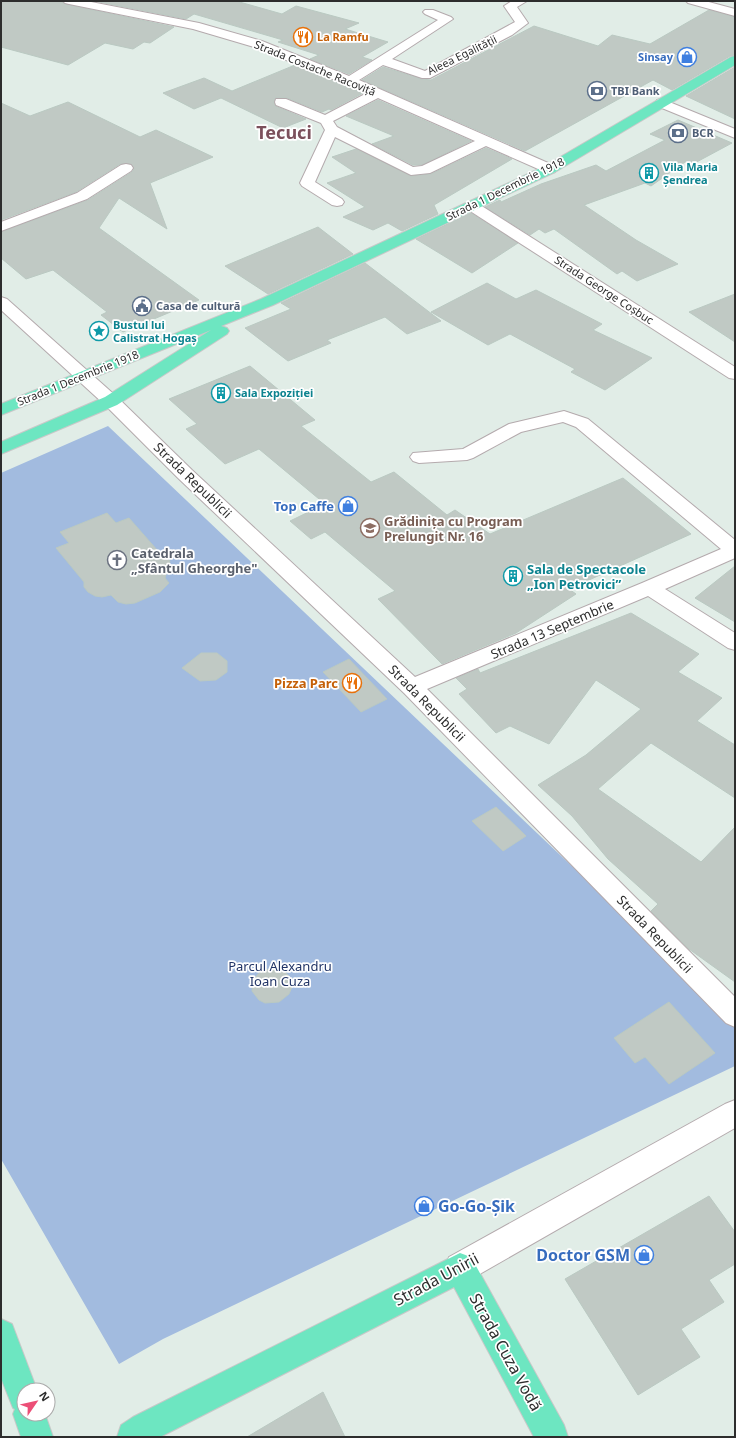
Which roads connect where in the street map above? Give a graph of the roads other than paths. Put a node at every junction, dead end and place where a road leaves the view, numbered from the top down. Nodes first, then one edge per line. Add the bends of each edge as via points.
1 (69, 1) edge
2 (521, 1) edge
3 (692, 1) edge
4 (137, 4) dead end
5 (118, 11) junction
6 (429, 12) dead end
7 (735, 14) edge
8 (382, 60) junction
9 (735, 60) edge
10 (350, 81) junction
11 (377, 93) junction
12 (281, 102) dead end
13 (662, 103) junction
14 (329, 125) junction
15 (735, 134) edge
16 (485, 141) junction
17 (126, 168) dead end
18 (550, 168) junction
19 (337, 202) dead end
20 (472, 206) junction
21 (1, 227) edge
22 (1, 302) edge
23 (267, 302) junction
24 (735, 374) edge
25 (82, 376) junction
26 (110, 401) junction
27 (1, 410) edge
28 (1, 449) edge
29 (419, 456) dead end
30 (735, 550) edge
31 (649, 588) junction
32 (735, 643) edge
33 (412, 687) junction
34 (735, 1015) edge
35 (735, 1113) edge
36 (460, 1268) junction
37 (1, 1335) edge
38 (19, 1382) edge
39 (32, 1422) edge
40 (37, 1437) edge
41 (133, 1437) edge
42 (552, 1437) edge

1 - 5 street, Strada Costache Racoviță
2 - 8 street, Aleea Egalității via 510,6 522,23 426,75
3 - 7 street
4 - 5 street
5 - 10 street, Strada Costache Racoviță via 226,34 296,58
6 - 8 street via 447,19
8 - 10 street
9 - 13 main road, Strada 1 Decembrie 1918
10 - 11 street, Strada Costache Racoviță
11 - 14 street
11 - 16 street, Strada Costache Racoviță
12 - 14 street
13 - 15 street
13 - 18 main road, Strada 1 Decembrie 1918
14 - 16 street via 411,171 425,170
14 - 19 street via 308,183
16 - 18 street, Strada Costache Racoviță
17 - 21 street via 82,196
18 - 20 main road, Strada 1 Decembrie 1918
20 - 23 main road, Strada 1 Decembrie 1918
20 - 24 street, Strada George Coșbuc
22 - 25 street, Strada Republicii
23 - 25 main road, Strada 1 Decembrie 1918
23 - 26 main road, Strada 1 Decembrie 1918
25 - 26 street, Strada Republicii
25 - 27 main road, Strada 1 Decembrie 1918
26 - 28 main road, Strada 1 Decembrie 1918
26 - 33 street, Strada Republicii
29 - 30 street via 467,454 515,428 564,416 582,423
30 - 31 street, Strada 13 Septembrie
31 - 32 street
31 - 33 street, Strada 13 Septembrie
33 - 34 street, Strada Republicii
35 - 36 street, Strada Unirii
36 - 41 main road, Strada Unirii via 144,1428
36 - 42 main road, Strada Cuza Vodă
37 - 38 main road
39 - 40 main road

